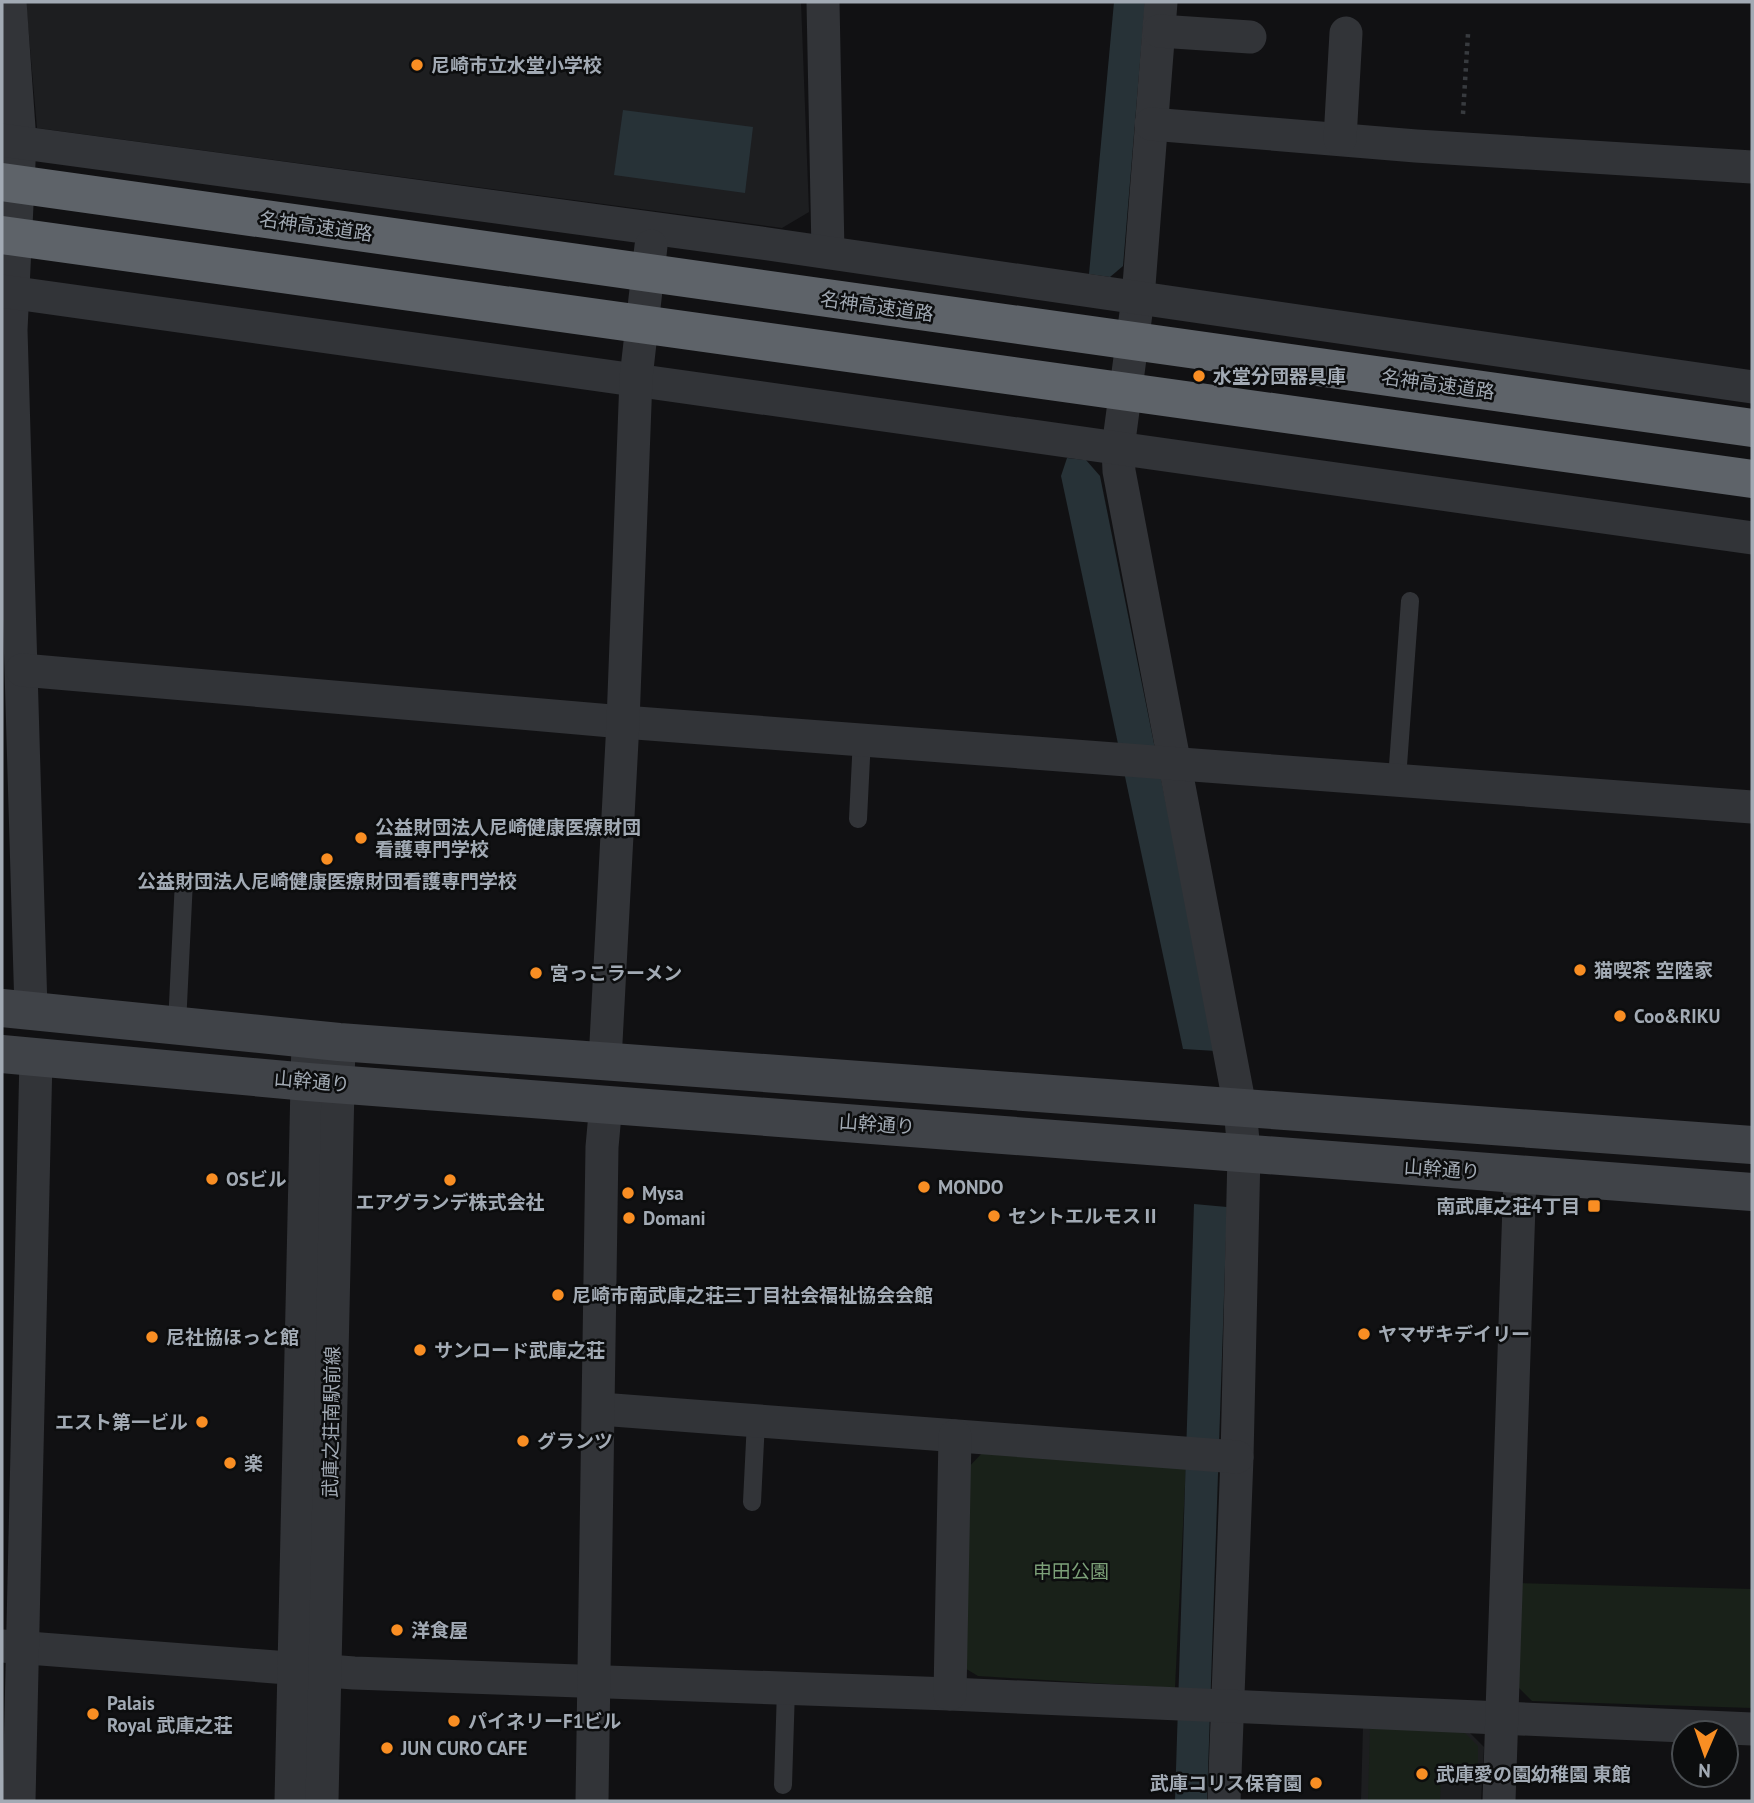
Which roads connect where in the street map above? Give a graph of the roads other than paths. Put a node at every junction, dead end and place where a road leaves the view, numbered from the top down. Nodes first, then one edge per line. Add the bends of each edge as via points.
1 (10, 2) edge
2 (823, 2) edge
3 (1160, 16) edge
4 (1346, 33) dead end
5 (1250, 37) dead end
6 (1151, 124) junction
7 (1340, 139) junction
8 (11, 141) edge
9 (1752, 167) edge
10 (2, 182) edge
11 (653, 228) junction
12 (2, 235) edge
13 (828, 252) junction
14 (7, 292) edge
15 (1138, 298) junction
16 (636, 378) junction
17 (1752, 387) edge
18 (1752, 428) edge
19 (8, 446) edge
20 (1118, 448) junction
21 (1752, 479) edge
22 (1752, 538) edge
23 (1410, 601) dead end
24 (22, 670) junction
25 (623, 722) junction
26 (862, 738) junction
27 (12, 743) edge
28 (1167, 761) junction
29 (1397, 779) junction
30 (1752, 807) edge
31 (858, 819) dead end
32 (184, 880) dead end
33 (17, 1009) edge
34 (177, 1025) junction
35 (324, 1041) junction
36 (19, 1055) edge
37 (605, 1061) junction
38 (323, 1083) junction
39 (606, 1103) junction
40 (1240, 1107) junction
41 (1752, 1145) edge
42 (1244, 1153) junction
43 (1520, 1175) junction
44 (1752, 1192) edge
45 (600, 1409) junction
46 (15, 1418) edge
47 (756, 1420) junction
48 (955, 1436) junction
49 (1232, 1457) junction
50 (752, 1502) dead end
51 (12, 1647) edge
52 (309, 1670) junction
53 (594, 1683) junction
54 (786, 1689) junction
55 (950, 1694) junction
56 (1222, 1708) junction
57 (1502, 1718) junction
58 (1752, 1729) edge
59 (783, 1785) dead end
60 (19, 1801) edge
61 (290, 1801) edge
62 (322, 1801) edge
63 (592, 1801) edge
64 (1224, 1801) edge
65 (1499, 1801) edge

1 - 8 street
2 - 13 street
3 - 5 street
3 - 6 street
4 - 7 street
6 - 7 street
6 - 15 street
7 - 9 street
8 - 11 street
8 - 14 street
10 - 18 highway, 名神高速道路
11 - 13 street
11 - 16 street
12 - 21 highway
13 - 15 street
14 - 16 street
14 - 19 street
15 - 17 street
15 - 20 street
16 - 20 street
16 - 25 street
19 - 24 street
20 - 22 street
20 - 28 street
23 - 29 lane
24 - 25 street
24 - 27 street
25 - 26 street
25 - 37 street
26 - 28 street
26 - 31 lane
27 - 33 street
28 - 29 street
28 - 40 street
29 - 30 street
32 - 34 lane
33 - 34 street
34 - 35 street
35 - 37 street
35 - 38 street, 武庫之荘南駅前線
36 - 38 street, 山幹通り
36 - 46 street
37 - 40 street
38 - 39 street, 山幹通り
38 - 52 street, 武庫之荘南駅前線
39 - 42 street, 山幹通り
39 - 45 street
40 - 41 street
40 - 42 street
42 - 43 street, 山幹通り
42 - 49 street
43 - 44 street, 山幹通り
43 - 57 street
45 - 47 street
45 - 53 street
46 - 51 street
47 - 48 street
47 - 50 lane
48 - 49 street
48 - 55 street
49 - 56 street
51 - 52 street
51 - 60 street
52 - 53 street
52 - 61 street, 武庫之荘南駅前線
52 - 62 street, 武庫之荘南駅前線
53 - 54 street
53 - 63 street
54 - 55 street
54 - 59 lane
55 - 56 street
56 - 57 street
56 - 64 street
57 - 58 street
57 - 65 street

